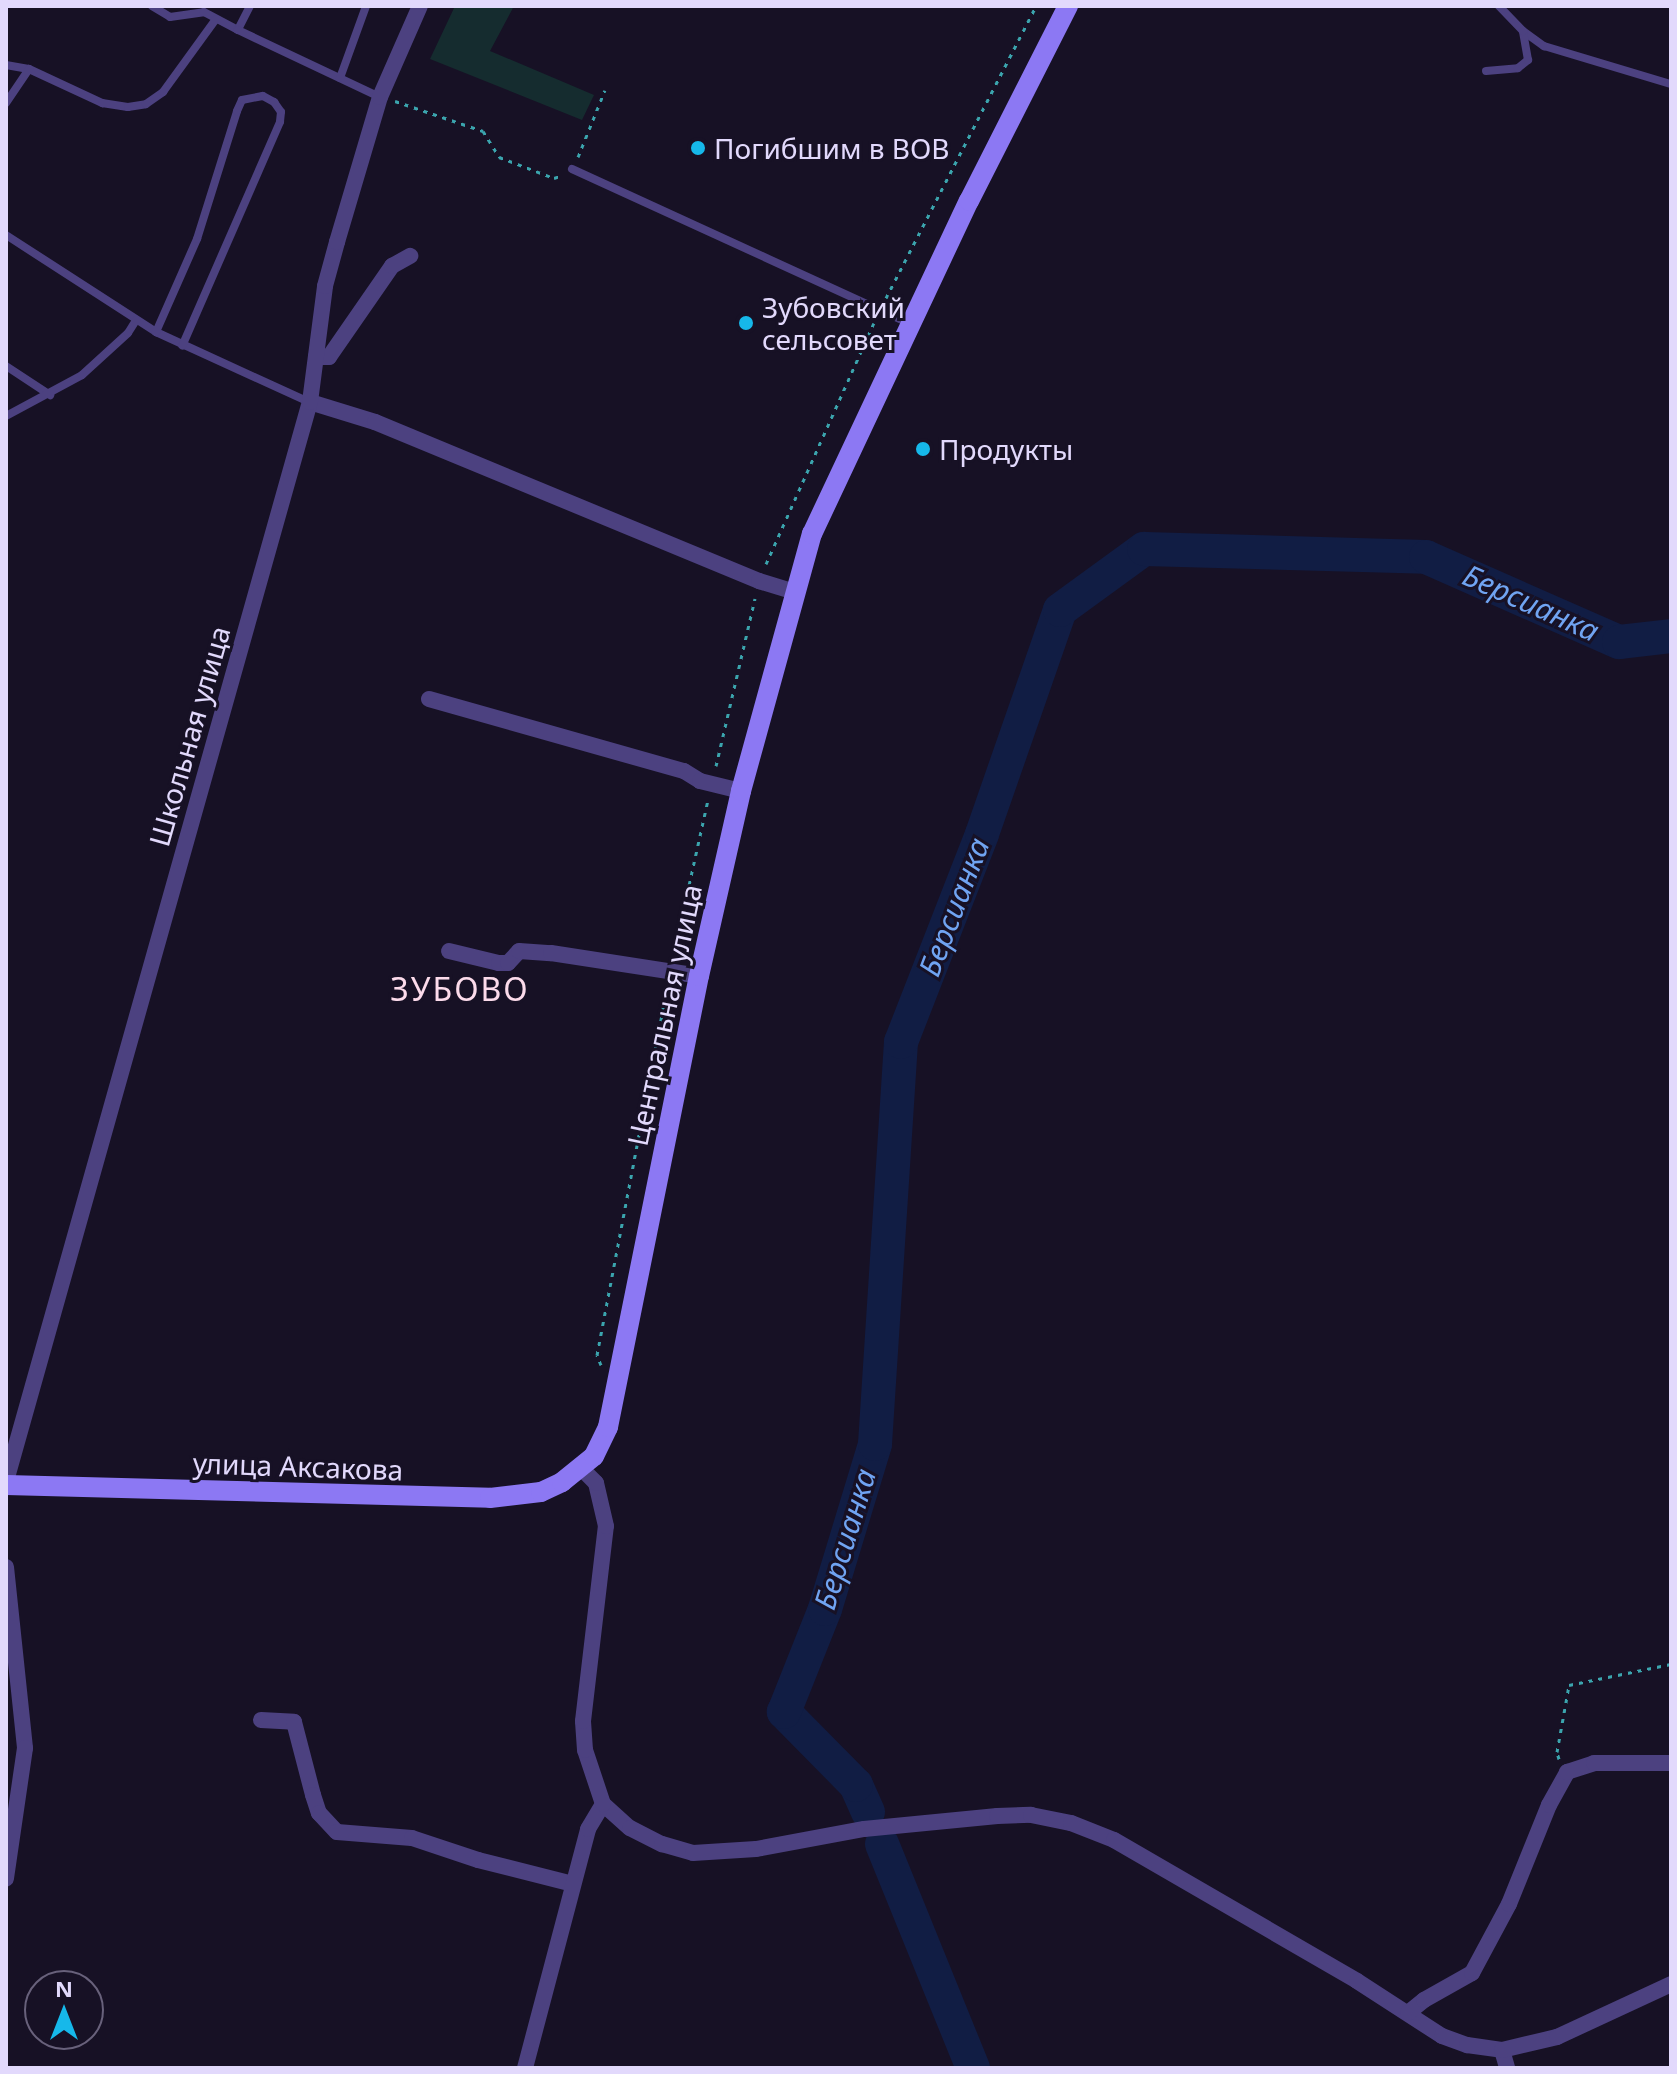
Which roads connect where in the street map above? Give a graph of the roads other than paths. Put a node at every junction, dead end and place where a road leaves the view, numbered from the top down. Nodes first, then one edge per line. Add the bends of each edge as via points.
1 (152, 6) edge
2 (250, 6) edge
3 (366, 6) edge
4 (420, 6) edge
5 (1068, 6) edge
6 (1499, 6) edge
7 (216, 19) junction
8 (238, 30) junction
9 (1523, 31) junction
10 (6, 65) edge
11 (29, 69) junction
12 (1486, 71) dead end
13 (340, 78) junction
14 (1671, 84) edge
15 (380, 97) junction
16 (6, 103) edge
17 (572, 169) road end
18 (6, 235) edge
19 (410, 256) dead end
20 (136, 320) junction
21 (911, 324) junction
22 (156, 332) junction
23 (182, 346) junction
24 (316, 357) junction
25 (6, 366) edge
26 (50, 395) junction
27 (310, 402) junction
28 (6, 416) edge
29 (795, 592) junction
30 (429, 699) dead end
31 (741, 791) junction
32 (449, 951) dead end
33 (699, 976) junction
34 (581, 1468) junction
35 (6, 1483) edge
36 (6, 1567) edge
37 (261, 1720) dead end
38 (1671, 1763) edge
39 (603, 1804) junction
40 (6, 1879) edge
41 (573, 1884) junction
42 (1671, 1984) edge
43 (1408, 2013) junction
44 (1502, 2050) junction
45 (525, 2068) edge
46 (1507, 2068) edge

1 - 7 lane via 170,17 204,12
2 - 8 lane
3 - 13 lane
4 - 15 street, Школьная улица
5 - 21 street, Центральная улица
6 - 9 lane
7 - 8 lane
7 - 11 lane via 163,92 146,104 102,103
8 - 13 lane
9 - 12 lane via 1528,60 1502,73
9 - 14 lane via 1544,46
10 - 11 lane
11 - 16 lane
13 - 15 lane
15 - 24 street, Школьная улица via 325,286
17 - 21 lane
18 - 20 lane
19 - 24 street via 392,266 329,357
20 - 22 lane
20 - 26 lane via 82,375
21 - 29 street, Центральная улица via 812,534
22 - 23 lane
22 - 23 lane via 197,239 237,111 242,100 263,96 281,112 280,122
23 - 27 lane
24 - 27 street, Школьная улица
25 - 26 lane
26 - 28 lane
27 - 29 street via 375,422
27 - 35 street, Школьная улица
29 - 31 street, Центральная улица
30 - 31 street
31 - 33 street, Центральная улица
32 - 33 street via 499,963 508,963 519,951 551,953
33 - 34 street, Центральная улица via 608,1427 594,1456
34 - 35 street, улица Аксакова via 541,1492 490,1498
34 - 39 street via 596,1483 606,1526 583,1721 585,1750
36 - 40 street via 25,1748
37 - 41 street via 294,1722 316,1804 337,1832 412,1838
38 - 43 street via 1594,1763 1567,1772 1472,1973
39 - 41 street via 588,1829
39 - 43 street via 630,1828 693,1853 997,1816 1031,1815 1071,1823 1114,1840
41 - 45 street
42 - 44 street via 1557,2037
43 - 44 street via 1442,2036
44 - 46 street

